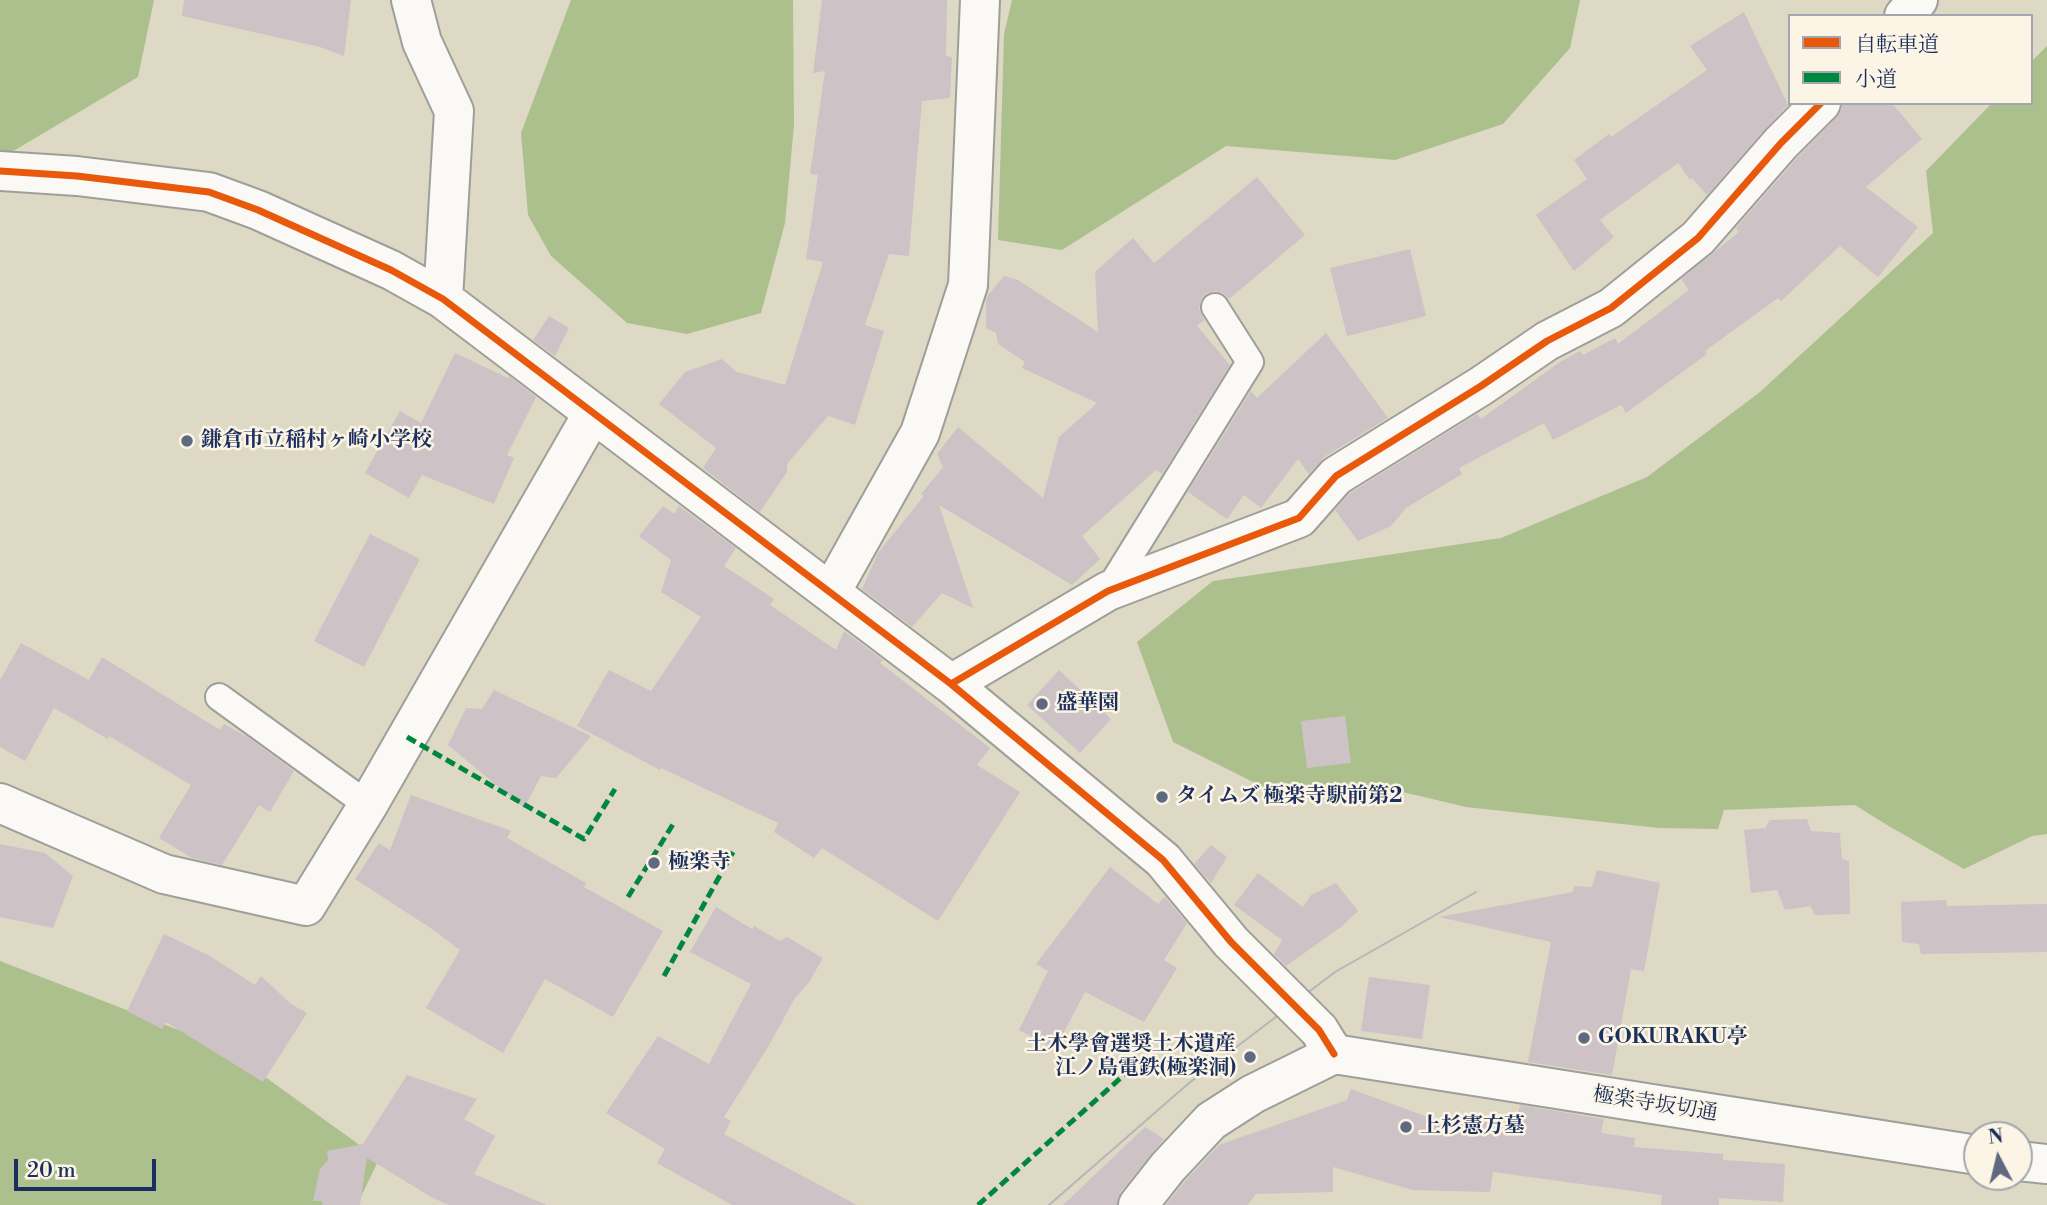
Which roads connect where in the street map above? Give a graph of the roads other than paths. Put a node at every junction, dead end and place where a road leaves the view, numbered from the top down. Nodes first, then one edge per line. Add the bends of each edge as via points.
1 (411, 0) edge
2 (980, 0) edge
3 (1919, 0) edge
4 (1906, 14) edge
5 (1819, 105) edge
6 (0, 171) edge
7 (443, 299) junction
8 (1215, 307) dead end
9 (593, 413) junction
10 (1108, 591) junction
11 (831, 592) junction
12 (951, 684) junction
13 (219, 697) dead end
14 (0, 803) edge
15 (368, 805) junction
16 (1326, 1042) junction
17 (1963, 1153) edge
18 (1138, 1205) edge

1 - 7 street via 422,42 454,111
2 - 11 street via 968,285 920,433
3 - 4 street
5 - 10 street via 1698,238 1611,308 1547,341 1336,476 1299,517
6 - 7 street via 209,192 391,270
7 - 9 street
8 - 10 lane via 1251,362
9 - 11 street
9 - 15 street
10 - 12 street
11 - 12 street
12 - 16 street, bridge via 1163,860 1231,942
13 - 15 lane
14 - 15 street via 164,874 306,906
16 - 17 street, 極楽寺坂切通
16 - 18 street via 1211,1121

